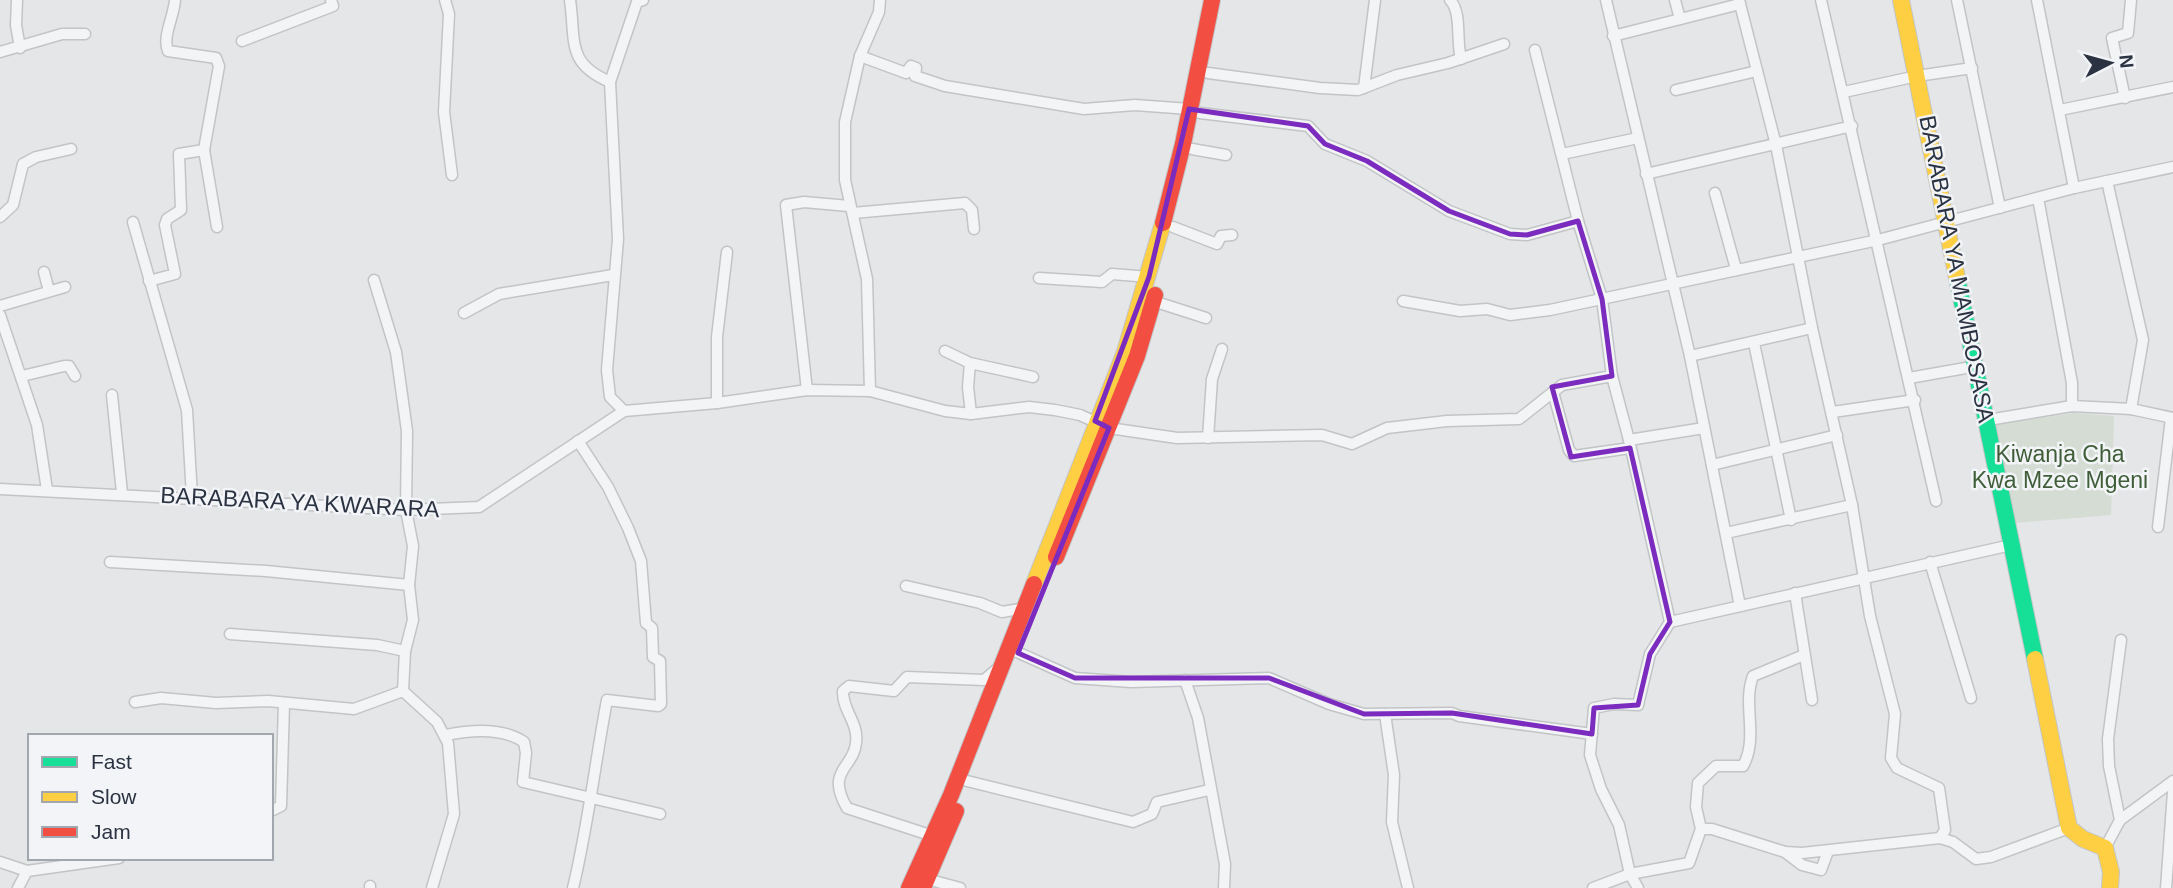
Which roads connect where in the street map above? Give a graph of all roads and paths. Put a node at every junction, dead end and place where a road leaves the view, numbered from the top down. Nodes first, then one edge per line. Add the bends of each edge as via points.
1 (17, 0) edge
2 (175, 0) edge
3 (331, 0) edge
4 (445, 0) edge
5 (570, 0) edge
6 (643, 0) edge
7 (880, 0) edge
8 (1212, 0) edge
9 (1225, 0) edge
10 (1376, 0) edge
11 (1450, 0) edge
12 (1606, 0) edge
13 (1675, 0) edge
14 (1821, 0) edge
15 (1901, 0) edge
16 (1957, 0) edge
17 (2037, 0) edge
18 (2131, 0) edge
19 (1740, 2) edge
20 (1680, 19) junction
21 (85, 34) dead end
22 (1613, 36) junction
23 (242, 41) dead end
24 (1504, 44) dead end
25 (20, 48) junction
26 (1535, 50) dead end
27 (0, 52) edge
28 (860, 56) junction
29 (1461, 59) junction
30 (1972, 68) junction
31 (1758, 71) junction
32 (1208, 73) junction
33 (1917, 76) junction
34 (610, 82) junction
35 (2173, 87) edge
36 (1364, 88) junction
37 (1676, 90) dead end
38 (1844, 92) junction
39 (2125, 98) junction
40 (2060, 110) junction
41 (1194, 111) junction
42 (1852, 126) junction
43 (1638, 138) junction
44 (1776, 145) junction
45 (71, 149) dead end
46 (1192, 149) junction
47 (204, 150) junction
48 (1562, 154) junction
49 (1226, 155) dead end
50 (2173, 167) edge
51 (1646, 174) junction
52 (452, 175) dead end
53 (2107, 181) junction
54 (2074, 188) junction
55 (1715, 193) dead end
56 (2038, 198) junction
57 (2000, 208) junction
58 (851, 209) junction
59 (0, 217) edge
60 (1948, 220) junction
61 (1578, 221) junction
62 (133, 222) dead end
63 (217, 227) dead end
64 (1173, 228) junction
65 (974, 229) dead end
66 (1232, 235) dead end
67 (1878, 240) junction
68 (727, 252) dead end
69 (1798, 256) junction
70 (1736, 269) junction
71 (44, 272) dead end
72 (613, 275) junction
73 (1149, 277) junction
74 (1039, 278) dead end
75 (374, 280) dead end
76 (149, 281) junction
77 (1671, 283) junction
78 (65, 287) dead end
79 (49, 291) junction
80 (1602, 299) junction
81 (1153, 301) junction
82 (1403, 301) dead end
83 (0, 306) edge
84 (464, 313) dead end
85 (0, 315) edge
86 (1206, 318) dead end
87 (1812, 328) junction
88 (1139, 329) junction
89 (1754, 343) junction
90 (1222, 349) dead end
91 (944, 351) dead end
92 (1690, 356) junction
93 (970, 363) junction
94 (1977, 366) junction
95 (22, 376) junction
96 (75, 376) dead end
97 (1612, 376) junction
98 (1033, 377) dead end
99 (1909, 378) junction
100 (807, 390) junction
101 (870, 391) junction
102 (1553, 392) junction
103 (112, 395) dead end
104 (1914, 400) junction
105 (717, 403) junction
106 (2072, 406) junction
107 (2132, 410) junction
108 (624, 411) junction
109 (1833, 412) junction
110 (971, 414) junction
111 (2172, 418) edge
112 (1988, 420) junction
113 (1102, 425) junction
114 (1704, 428) junction
115 (1837, 435) junction
116 (1208, 438) junction
117 (578, 441) junction
118 (1630, 444) junction
119 (1774, 448) junction
120 (1712, 465) junction
121 (0, 489) edge
122 (47, 490) junction
123 (122, 494) junction
124 (192, 497) junction
125 (1936, 500) dead end
126 (1852, 505) junction
127 (406, 510) junction
128 (1791, 520) junction
129 (2158, 527) dead end
130 (1726, 533) junction
131 (2011, 545) junction
132 (110, 562) dead end
133 (1930, 562) junction
134 (1862, 576) junction
135 (409, 585) junction
136 (906, 586) dead end
137 (1795, 593) junction
138 (1740, 606) junction
139 (1024, 608) junction
140 (1670, 622) junction
141 (230, 634) dead end
142 (2121, 640) dead end
143 (1013, 650) junction
144 (405, 651) junction
145 (1804, 655) junction
146 (1001, 665) junction
147 (1185, 680) junction
148 (403, 691) junction
149 (1971, 698) dead end
150 (1812, 700) dead end
151 (135, 702) dead end
152 (284, 703) junction
153 (1385, 713) junction
154 (1592, 734) junction
155 (446, 735) junction
156 (967, 781) junction
157 (2173, 781) edge
158 (1209, 790) junction
159 (2173, 792) edge
160 (592, 797) junction
161 (273, 810) edge
162 (660, 814) dead end
163 (2120, 820) junction
164 (2070, 828) junction
165 (1701, 829) junction
166 (933, 836) junction
167 (1940, 838) junction
168 (2105, 848) junction
169 (1828, 851) junction
170 (1784, 852) junction
171 (105, 860) edge
172 (0, 862) edge
173 (27, 871) junction
174 (1629, 874) junction
175 (925, 883) edge
176 (1227, 886) edge
177 (18, 888) edge
178 (432, 888) edge
179 (573, 888) edge
180 (909, 888) edge
181 (960, 888) edge
182 (1408, 888) edge
183 (1593, 888) edge
184 (1638, 888) edge
185 (2109, 888) edge
186 (2166, 888) edge

1 - 25 street
2 - 47 street via 169,51 219,61
3 - 23 street via 332,6
4 - 52 street via 449,14 444,112
5 - 34 street via 576,52 587,72
6 - 34 street via 637,2
7 - 28 street
8 - 41 main road
9 - 32 main road
10 - 36 street
11 - 29 street via 1459,26
12 - 22 street
13 - 20 street
14 - 38 street
15 - 33 main road, BARABARA YA MAMBOSASA
16 - 30 street
17 - 40 street
18 - 39 street via 2129,33 2112,38
19 - 20 street
19 - 31 street
20 - 22 street
21 - 25 street via 62,34
22 - 43 street
24 - 29 street
25 - 27 street
26 - 48 street
28 - 41 street via 906,73 911,66 916,68 915,76 945,86 1084,109 1135,105
28 - 58 street via 845,122 845,180
29 - 36 street
30 - 33 street
30 - 57 street
31 - 37 street
31 - 44 street
32 - 36 street via 1320,88
32 - 41 main road
33 - 38 street
33 - 60 main road, BARABARA YA MAMBOSASA
34 - 72 street via 618,239
35 - 39 street
38 - 42 street
39 - 40 street
40 - 54 street
41 - 46 main road
41 - 61 street via 1308,126 1325,144 1367,161 1449,211 1510,234 1527,235
41 - 73 main road
42 - 44 street
42 - 67 street
43 - 48 street
43 - 51 street
44 - 51 street
44 - 69 street
45 - 59 street via 23,164 13,205
46 - 49 street
46 - 64 main road
47 - 63 street
47 - 76 street via 179,154 181,210 165,225 175,274
48 - 61 street
50 - 53 street
51 - 77 street
53 - 54 street
53 - 107 street via 2143,340
54 - 56 street
55 - 70 street
56 - 57 street
56 - 106 street via 2072,383
57 - 60 street
58 - 65 street via 965,203 972,210
58 - 100 street via 804,202 786,205
58 - 101 street via 867,279
60 - 67 street
60 - 94 main road, BARABARA YA MAMBOSASA
61 - 80 street
62 - 76 street
64 - 66 street via 1217,243 1221,236
64 - 81 main road
67 - 69 street
67 - 99 street
68 - 105 street via 717,337
69 - 70 street
69 - 87 street
70 - 77 street
71 - 79 street
72 - 84 street via 499,294
72 - 108 street via 607,370 610,397
73 - 74 street via 1112,274 1102,282
73 - 88 main road
75 - 127 street via 396,352 407,432
76 - 124 street via 187,410
77 - 80 street
77 - 92 street
78 - 79 street
79 - 83 street
80 - 82 street via 1510,315
80 - 97 street
81 - 86 street
81 - 88 main road
85 - 95 street
87 - 89 street
87 - 109 street
88 - 113 main road
89 - 92 street
89 - 119 street
90 - 116 street via 1212,379
91 - 93 street
92 - 114 street
93 - 98 street
93 - 110 street
94 - 99 street
94 - 112 main road, BARABARA YA MAMBOSASA
95 - 96 street via 64,366
95 - 122 street via 37,425
97 - 102 street, BARABARA YA KWARARA via 1562,385
97 - 118 street
99 - 104 street
100 - 101 street, BARABARA YA KWARARA
100 - 105 street, BARABARA YA KWARARA
101 - 110 street, BARABARA YA KWARARA
102 - 116 street, BARABARA YA KWARARA via 1519,419 1387,428 1352,443 1322,435
102 - 118 street via 1574,456
103 - 123 street
104 - 109 street
104 - 125 street
105 - 108 street, BARABARA YA KWARARA
106 - 107 street
106 - 112 street
107 - 111 street
108 - 117 street, BARABARA YA KWARARA
109 - 115 street
110 - 113 street, BARABARA YA KWARARA via 1029,407
111 - 129 street
112 - 131 main road, BARABARA YA MAMBOSASA
113 - 116 street, BARABARA YA KWARARA via 1177,438
113 - 139 main road
113 - 143 main road
114 - 118 street
114 - 120 street
115 - 119 street
115 - 126 street
117 - 127 street, BARABARA YA KWARARA via 479,507
117 - 160 street via 608,487 641,561 646,623 652,628 653,657 660,662 661,704 607,700
118 - 140 street
119 - 120 street
119 - 128 street
120 - 130 street
121 - 122 street, BARABARA YA KWARARA
122 - 123 street, BARABARA YA KWARARA
123 - 124 street, BARABARA YA KWARARA
124 - 127 street, BARABARA YA KWARARA
126 - 128 street
126 - 134 street
127 - 135 street via 413,546
128 - 130 street
130 - 138 street
131 - 133 street
131 - 164 main road, BARABARA YA MAMBOSASA
132 - 135 street
133 - 134 street
133 - 149 street
134 - 137 street
134 - 167 street via 1895,714 1891,758 1897,768 1939,788 1945,831
135 - 144 street via 413,620
136 - 139 street via 1002,612
137 - 138 street
137 - 145 street
138 - 140 street
139 - 143 main road
140 - 154 street via 1650,654 1639,705 1594,708
141 - 144 street
142 - 163 street via 2108,739
143 - 146 main road
143 - 147 street via 1075,678
143 - 156 main road
144 - 148 street
145 - 150 street
145 - 165 street via 1753,676 1747,758 1743,766 1708,770 1698,783 1696,807
146 - 166 main road
146 - 166 street via 984,680 907,677 894,691 849,686 843,691 842,702 855,726 857,746 841,768 839,795 847,808
147 - 153 street via 1269,678 1329,705 1364,714
147 - 158 street via 1198,718
148 - 152 street via 354,709
148 - 155 street
151 - 152 street via 160,698
152 - 161 street via 281,806
153 - 154 street via 1452,713
153 - 182 street via 1394,775 1392,822
154 - 174 street via 1590,755 1619,825
155 - 160 street via 471,730 517,737 524,741 526,753 523,782
155 - 178 street via 454,814
156 - 158 street via 1133,822 1152,814 1157,802
156 - 175 main road
157 - 163 street
158 - 176 street
159 - 186 street
160 - 162 street
160 - 179 street
163 - 168 street
164 - 167 street via 1976,859
164 - 168 main road
165 - 170 street
165 - 174 street via 1689,863
166 - 180 main road
167 - 169 street
168 - 185 main road via 2111,872
169 - 170 street
169 - 170 street via 1821,870 1802,865
171 - 173 street
172 - 173 street
173 - 177 street
174 - 183 street
174 - 184 street
175 - 181 street

